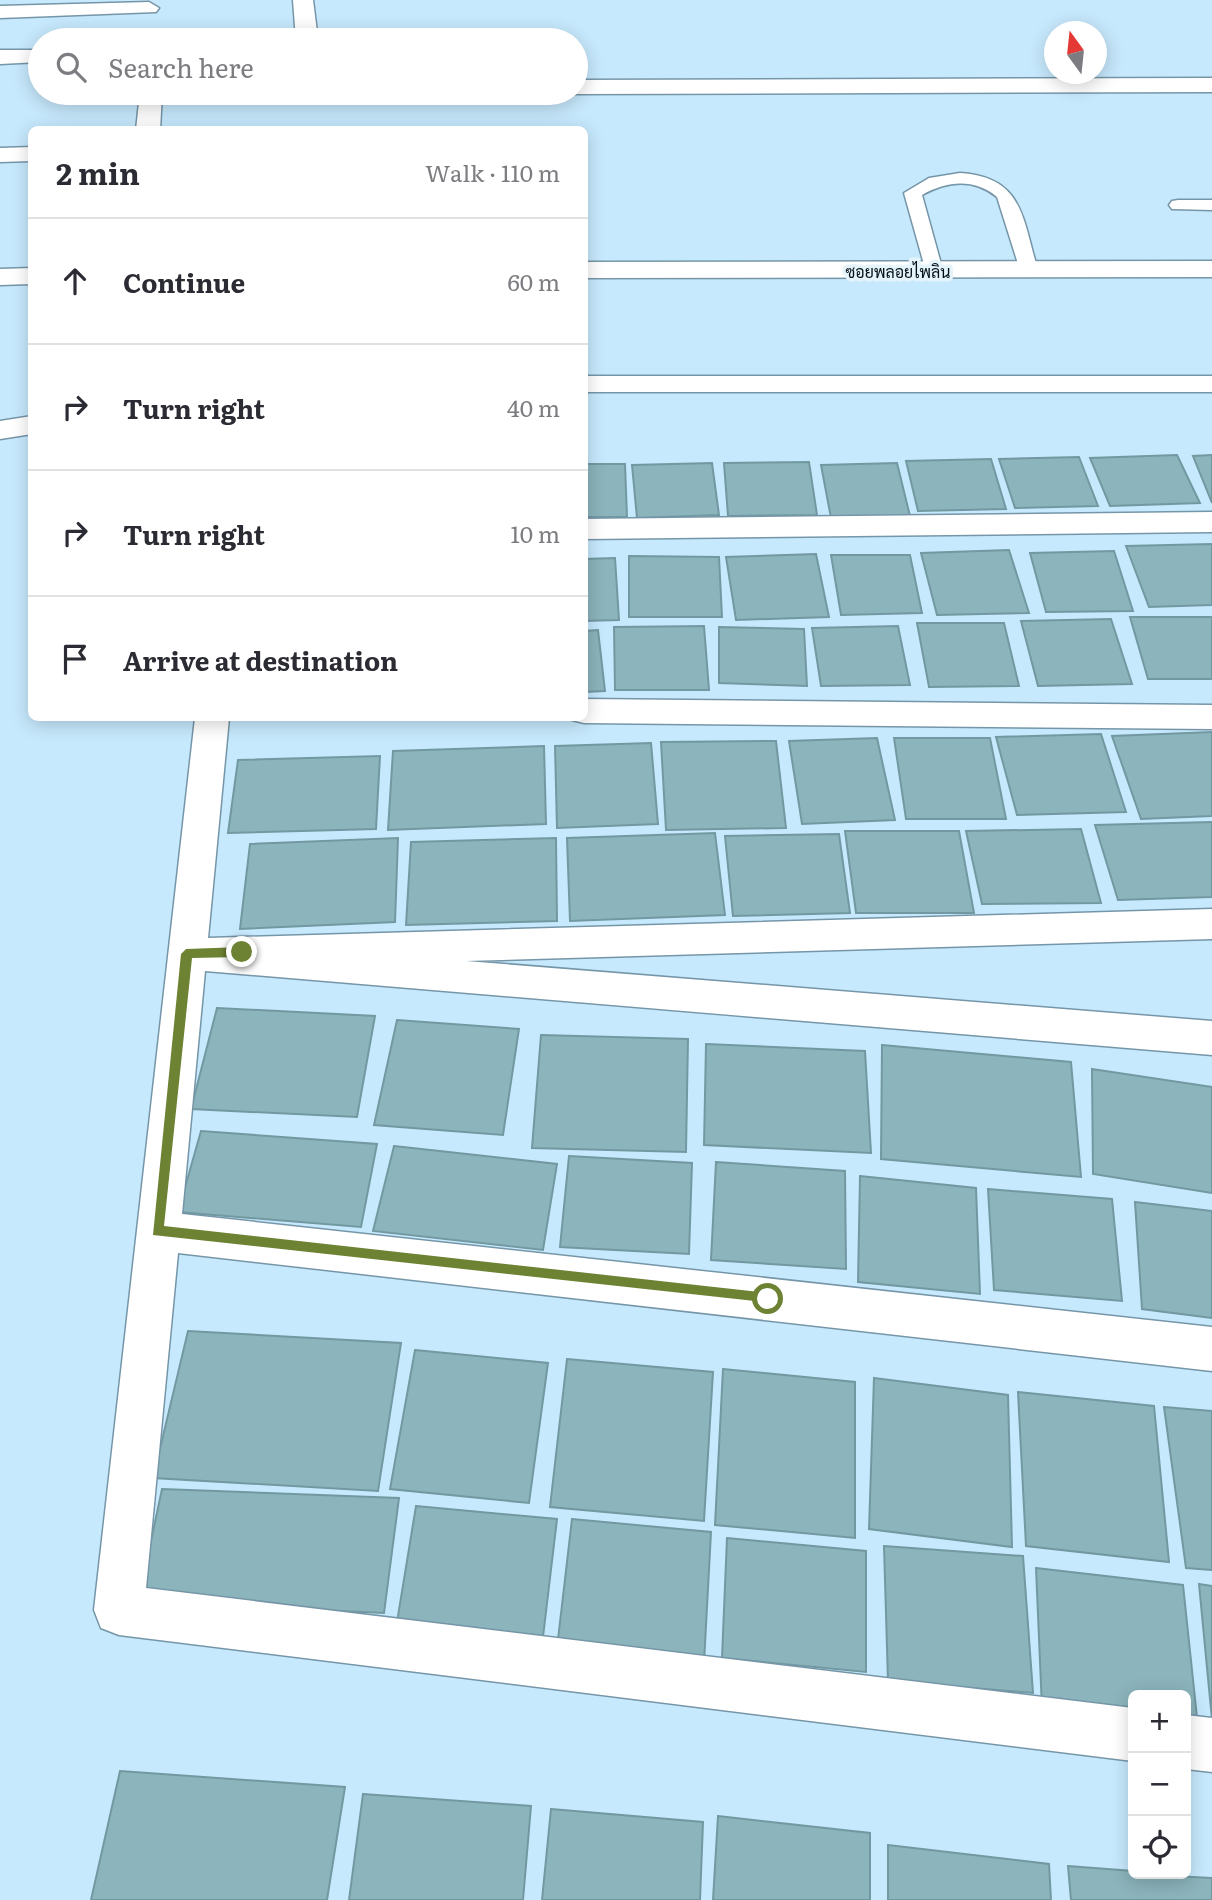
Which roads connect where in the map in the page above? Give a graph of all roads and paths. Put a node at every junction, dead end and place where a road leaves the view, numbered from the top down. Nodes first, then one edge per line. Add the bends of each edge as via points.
1 (303, 0) edge
2 (149, 8) dead end
3 (0, 12) edge
4 (306, 28) edge
5 (28, 56) edge
6 (0, 57) edge
7 (1212, 85) edge
8 (588, 88) edge
9 (150, 105) edge
10 (148, 126) edge
11 (28, 154) edge
12 (0, 155) edge
13 (1178, 205) dead end
14 (1212, 205) edge
15 (1212, 269) edge
16 (588, 270) edge
17 (1029, 270) junction
18 (934, 271) junction
19 (28, 276) edge
20 (0, 277) edge
21 (588, 384) edge
22 (1212, 384) edge
23 (28, 426) edge
24 (0, 430) edge
25 (1212, 522) edge
26 (588, 529) edge
27 (588, 711) edge
28 (1212, 717) edge
29 (212, 721) edge
30 (1212, 924) edge
31 (186, 954) junction
32 (1212, 1038) edge
33 (158, 1231) junction
34 (1212, 1349) edge
35 (1128, 1734) edge
36 (1191, 1743) edge
37 (1212, 1745) edge

1 - 4 street
2 - 3 street
5 - 6 street
7 - 8 street
9 - 10 street
11 - 12 street
13 - 14 lane
15 - 17 street, ซอยพลอยไพลิน
16 - 18 street, ซอยพลอยไพลิน
17 - 18 street, ซอยพลอยไพลิน
17 - 18 lane via 1005,195 981,179 948,178 913,193
19 - 20 street
21 - 22 street
23 - 24 street
25 - 26 street
27 - 28 street
29 - 31 street
30 - 31 street
31 - 32 street
31 - 33 street
33 - 34 street
33 - 35 street via 119,1610
36 - 37 street

